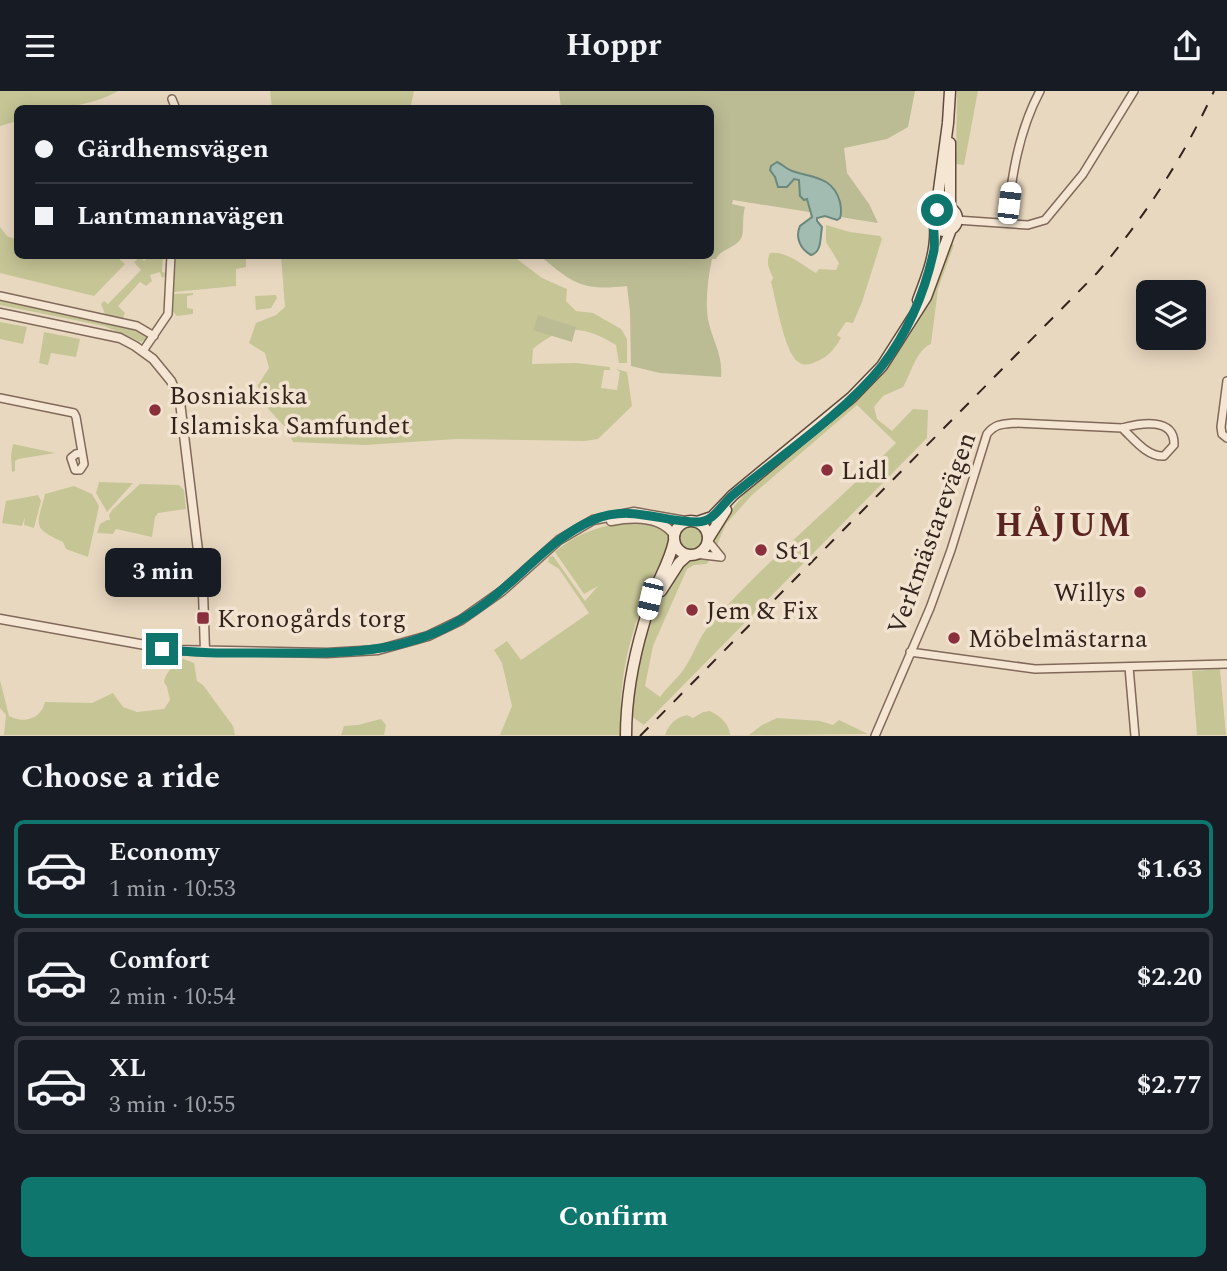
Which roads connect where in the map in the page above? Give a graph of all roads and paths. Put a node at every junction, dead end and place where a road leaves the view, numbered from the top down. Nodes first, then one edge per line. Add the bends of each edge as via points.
1 (950, 91) edge
2 (1040, 91) edge
3 (1134, 91) edge
4 (172, 99) dead end
5 (174, 105) edge
6 (948, 123) junction
7 (950, 209) junction
8 (936, 212) junction
9 (1006, 223) junction
10 (954, 224) junction
11 (935, 226) junction
12 (172, 259) edge
13 (0, 296) edge
14 (0, 313) edge
15 (907, 329) junction
16 (154, 336) junction
17 (143, 351) junction
18 (1227, 381) edge
19 (0, 398) edge
20 (1122, 428) junction
21 (1227, 438) edge
22 (81, 453) dead end
23 (743, 487) junction
24 (685, 521) junction
25 (697, 522) junction
26 (584, 526) junction
27 (674, 538) junction
28 (708, 540) junction
29 (692, 555) junction
30 (647, 616) junction
31 (0, 619) edge
32 (205, 651) junction
33 (910, 652) junction
34 (1227, 664) edge
35 (1129, 667) junction
36 (626, 736) edge
37 (875, 736) edge
38 (1135, 736) edge

1 - 6 main road
2 - 9 street via 1017,152
3 - 9 street via 1103,145 1051,215 1040,223
4 - 5 street
6 - 7 main road
6 - 8 main road
7 - 8 main road
7 - 10 main road
8 - 11 main road
9 - 10 street
10 - 11 main road via 943,231
10 - 15 main road via 929,290
11 - 15 main road via 928,272
12 - 16 street via 168,314
13 - 16 street via 137,325
14 - 17 street via 110,336
15 - 23 main road via 882,366 852,397
16 - 17 street
17 - 32 street via 171,381 183,415
18 - 21 street via 1221,427
19 - 22 street via 74,413
20 - 20 street, Verkmästarevägen via 1156,456 1164,456 1174,445 1174,436 1163,425
20 - 33 street, Verkmästarevägen via 1014,423 993,427
23 - 25 main road via 712,517
23 - 28 main road
24 - 25 main road
24 - 26 street via 634,512
24 - 27 main road
25 - 28 main road
26 - 27 street via 641,519 666,525
26 - 32 street via 559,540 474,612 407,644 349,653
27 - 29 main road via 678,549
27 - 30 main road
28 - 29 main road
28 - 29 street via 721,557
29 - 30 main road via 668,578
30 - 36 main road via 630,677
31 - 32 street via 152,647
33 - 35 street via 1035,669
33 - 37 street, Verkmästarevägen
34 - 35 street
35 - 38 street

